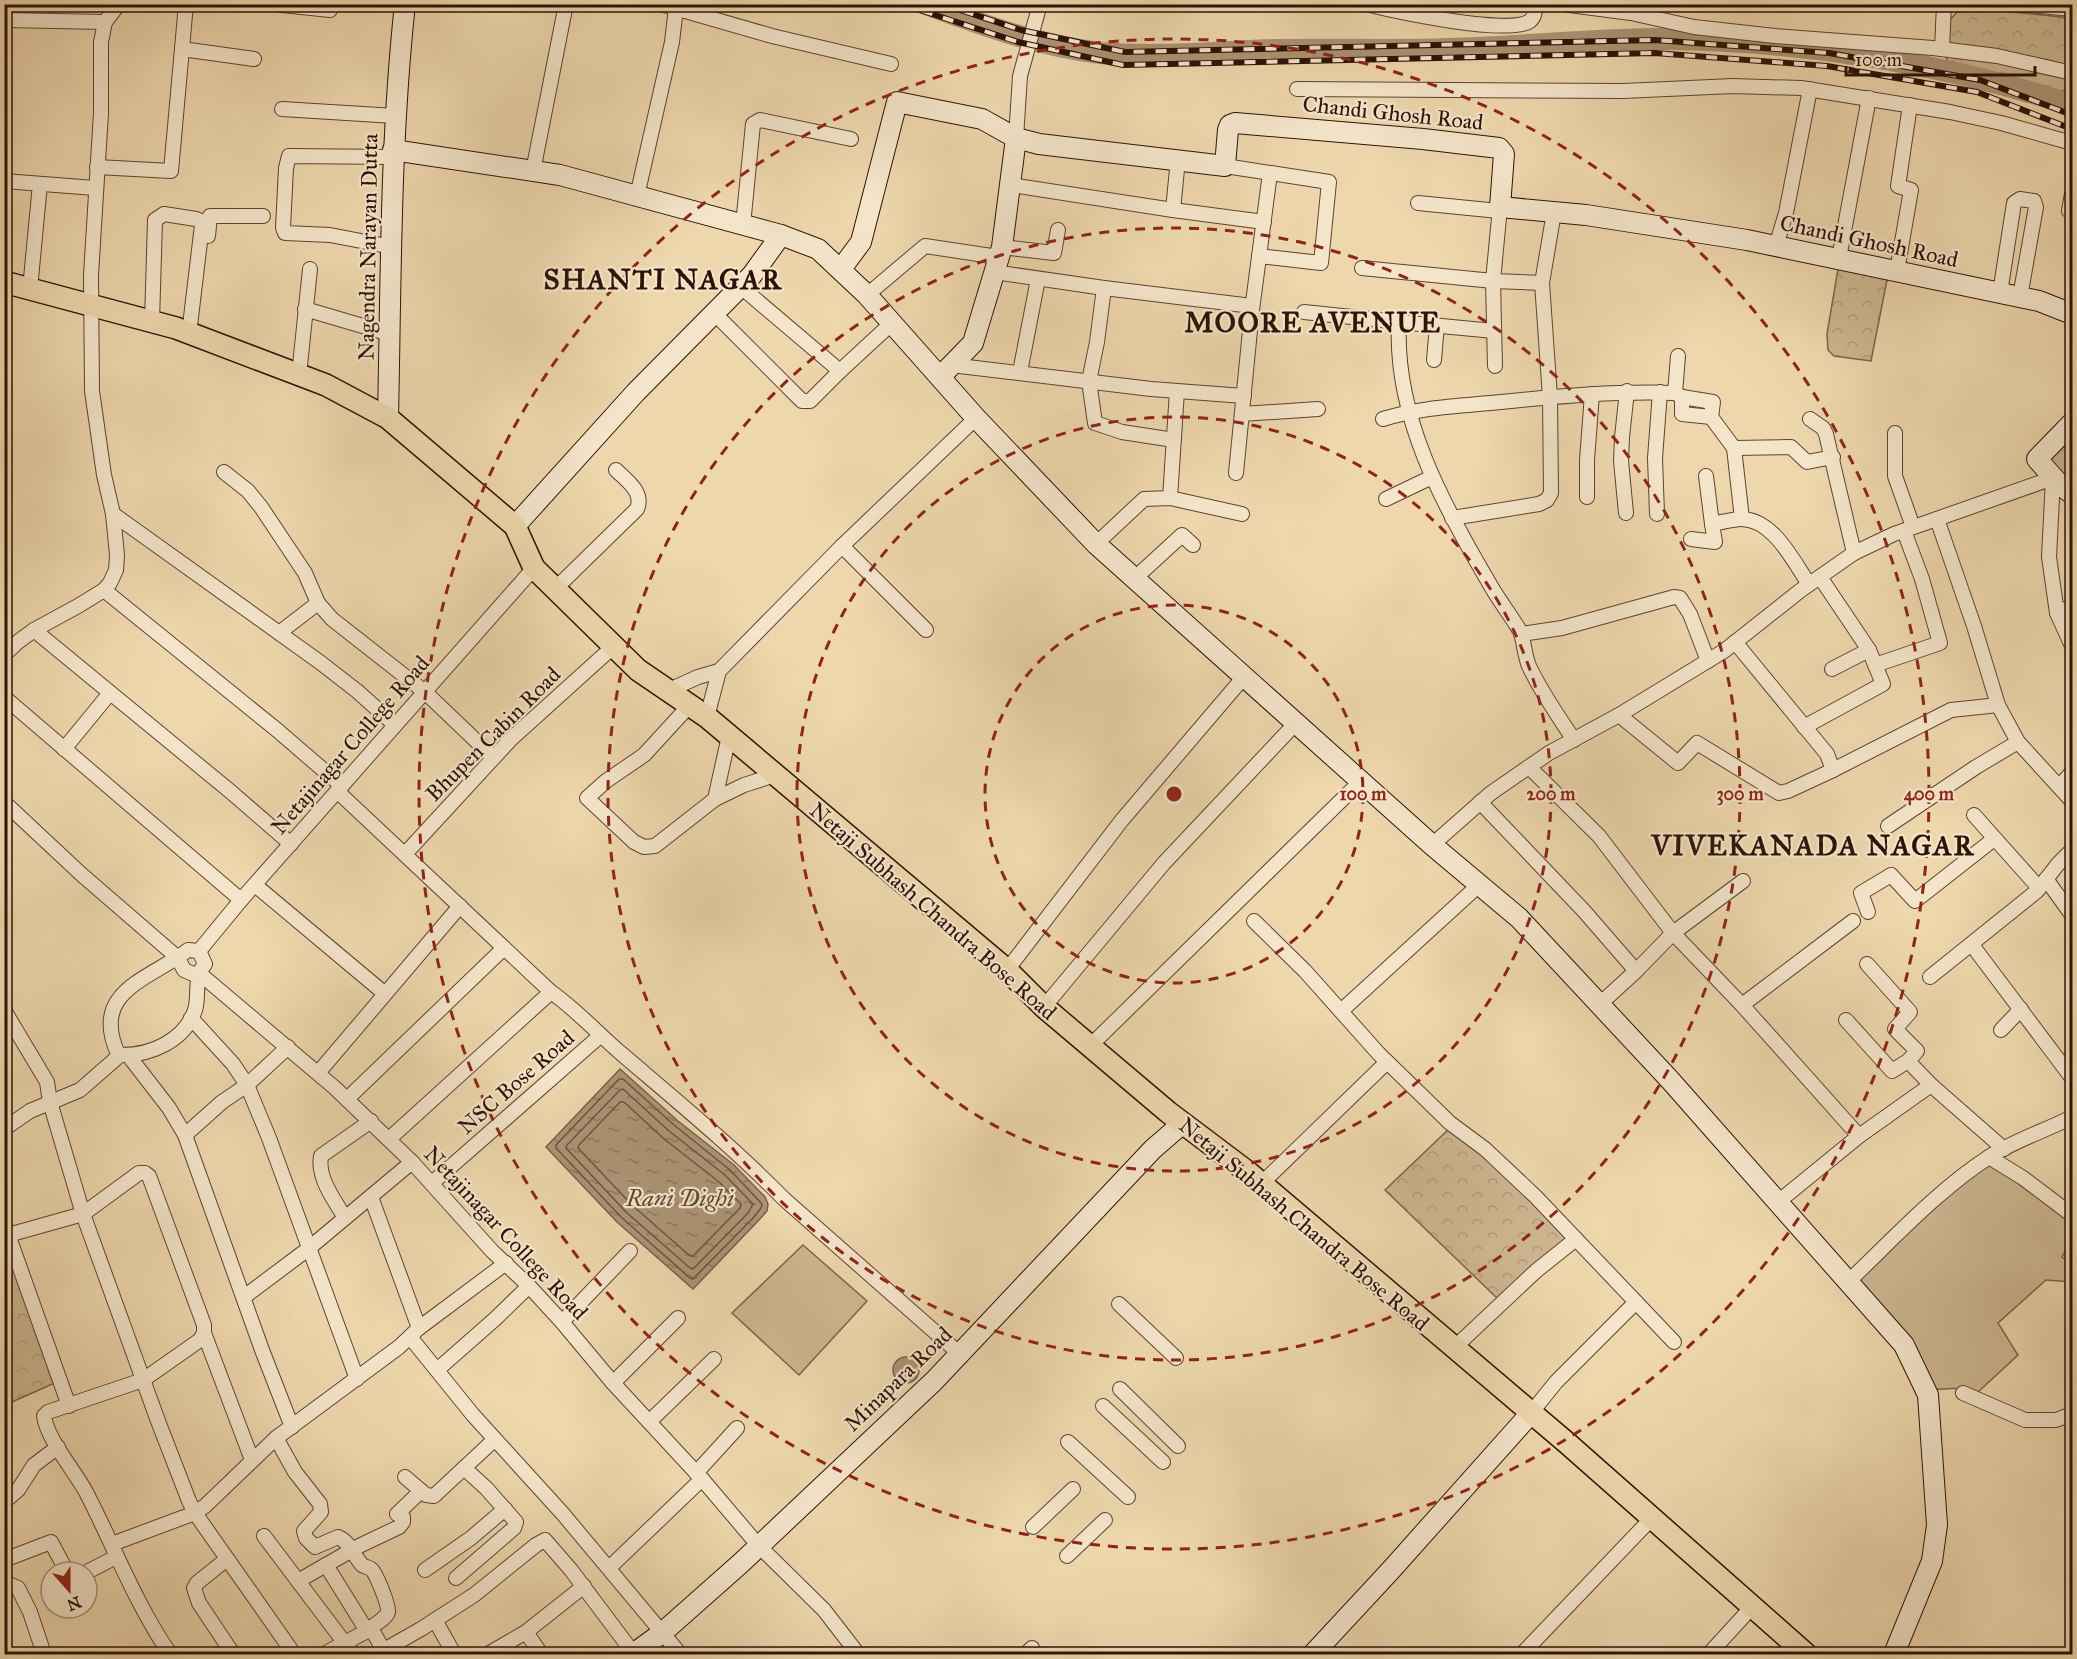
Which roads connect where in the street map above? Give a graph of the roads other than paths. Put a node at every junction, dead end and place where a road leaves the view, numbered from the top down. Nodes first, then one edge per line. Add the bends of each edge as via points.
1 (119, 4) edge
2 (186, 4) edge
3 (273, 4) edge
4 (405, 4) edge
5 (566, 4) edge
6 (661, 4) edge
7 (1040, 4) edge
8 (1366, 4) edge
9 (1536, 4) edge
10 (1562, 4) edge
11 (1944, 4) edge
12 (2018, 4) edge
13 (676, 8) junction
14 (2073, 9) edge
15 (330, 10) dead end
16 (4, 20) edge
17 (105, 22) junction
18 (182, 49) junction
19 (1942, 49) junction
20 (254, 58) dead end
21 (891, 64) dead end
22 (2073, 74) edge
23 (1297, 89) dead end
24 (1810, 89) junction
25 (1869, 98) junction
26 (1910, 105) junction
27 (282, 109) dead end
28 (395, 116) junction
29 (1016, 138) junction
30 (851, 139) dead end
31 (2073, 143) edge
32 (393, 153) junction
33 (1178, 159) junction
34 (1225, 166) junction
35 (97, 167) junction
36 (533, 171) junction
37 (1270, 173) junction
38 (4, 181) edge
39 (40, 184) junction
40 (1011, 185) junction
41 (95, 188) junction
42 (2073, 194) edge
43 (638, 196) junction
44 (1418, 203) dead end
45 (1500, 209) junction
46 (1173, 210) junction
47 (2069, 211) dead end
48 (1554, 212) junction
49 (263, 216) dead end
50 (1264, 222) junction
51 (743, 225) junction
52 (1058, 230) dead end
53 (781, 235) junction
54 (1776, 246) junction
55 (392, 247) junction
56 (1259, 256) junction
57 (998, 258) junction
58 (1839, 258) junction
59 (1362, 268) dead end
60 (310, 269) dead end
61 (841, 269) junction
62 (1897, 271) junction
63 (1038, 279) junction
64 (1493, 281) junction
65 (4, 282) edge
66 (1542, 282) junction
67 (741, 287) junction
68 (1104, 288) junction
69 (30, 289) junction
70 (2000, 293) junction
71 (867, 295) junction
72 (2020, 297) junction
73 (92, 306) junction
74 (1252, 306) junction
75 (305, 309) junction
76 (1304, 312) dead end
77 (714, 313) junction
78 (2073, 314) edge
79 (152, 322) junction
80 (1399, 322) junction
81 (892, 323) junction
82 (1437, 325) junction
83 (1494, 331) junction
84 (390, 334) junction
85 (194, 336) junction
86 (1678, 356) dead end
87 (1434, 360) dead end
88 (1495, 366) dead end
89 (840, 370) junction
90 (945, 371) junction
91 (1020, 372) junction
92 (299, 375) junction
93 (1089, 381) junction
94 (1177, 391) junction
95 (1627, 391) junction
96 (1660, 392) junction
97 (1592, 394) junction
98 (1679, 395) junction
99 (1244, 396) junction
100 (1550, 397) junction
101 (1318, 410) dead end
102 (1410, 410) junction
103 (1242, 414) junction
104 (388, 418) junction
105 (976, 418) junction
106 (1383, 419) dead end
107 (1810, 419) dead end
108 (2073, 423) edge
109 (1895, 433) dead end
110 (1174, 440) junction
111 (1734, 448) junction
112 (1833, 457) junction
113 (616, 470) dead end
114 (224, 472) dead end
115 (1236, 473) dead end
116 (1706, 476) dead end
117 (1432, 477) junction
118 (2053, 477) junction
119 (2073, 494) edge
120 (1587, 496) dead end
121 (1170, 498) junction
122 (1386, 499) dead end
123 (1626, 513) dead end
124 (113, 514) junction
125 (1242, 514) dead end
126 (1657, 514) dead end
127 (1452, 518) junction
128 (1742, 519) junction
129 (1937, 519) junction
130 (1712, 524) junction
131 (515, 526) junction
132 (1909, 529) junction
133 (1691, 539) dead end
134 (1096, 544) junction
135 (1193, 545) dead end
136 (842, 546) junction
137 (1854, 553) junction
138 (534, 568) junction
139 (1134, 579) junction
140 (1814, 580) junction
141 (555, 589) junction
142 (104, 590) junction
143 (318, 603) junction
144 (2073, 606) edge
145 (2056, 613) junction
146 (34, 630) junction
147 (926, 630) dead end
148 (279, 633) junction
149 (1521, 634) junction
150 (1735, 642) junction
151 (614, 646) junction
152 (2073, 646) edge
153 (1869, 650) junction
154 (4, 655) edge
155 (1708, 661) junction
156 (1875, 665) junction
157 (1832, 669) dead end
158 (718, 671) junction
159 (1243, 678) junction
160 (667, 691) junction
161 (424, 692) junction
162 (110, 693) junction
163 (4, 696) edge
164 (1998, 705) junction
165 (698, 711) junction
166 (1619, 716) junction
167 (1295, 724) junction
168 (395, 725) junction
169 (1804, 728) junction
170 (729, 736) junction
171 (1574, 740) junction
172 (2018, 742) junction
173 (64, 749) junction
174 (493, 757) junction
175 (1529, 768) junction
176 (1833, 770) junction
177 (2073, 772) edge
178 (775, 775) junction
179 (1360, 782) junction
180 (2060, 786) junction
181 (340, 789) junction
182 (715, 799) junction
183 (2073, 801) edge
184 (4, 802) edge
185 (1480, 802) junction
186 (1974, 816) dead end
187 (1888, 826) dead end
188 (1994, 839) junction
189 (291, 844) junction
190 (1432, 845) junction
191 (2073, 850) edge
192 (405, 854) junction
193 (1743, 881) dead end
194 (2042, 884) junction
195 (255, 885) junction
196 (1479, 885) junction
197 (241, 900) junction
198 (460, 906) junction
199 (1868, 912) dead end
200 (2073, 915) edge
201 (1254, 921) dead end
202 (1853, 921) dead end
203 (1673, 933) junction
204 (1972, 945) junction
205 (504, 948) junction
206 (199, 951) junction
207 (178, 958) junction
208 (1867, 964) dead end
209 (1007, 970) junction
210 (1636, 971) junction
211 (199, 973) junction
212 (1930, 977) dead end
213 (551, 992) junction
214 (384, 993) junction
215 (1600, 1004) junction
216 (1742, 1005) junction
217 (1044, 1007) junction
218 (2021, 1009) junction
219 (4, 1010) edge
220 (1341, 1011) junction
221 (191, 1018) junction
222 (1846, 1020) dead end
223 (2001, 1030) dead end
224 (600, 1036) junction
225 (1090, 1046) junction
226 (288, 1047) junction
227 (124, 1055) junction
228 (1908, 1061) junction
229 (1387, 1062) junction
230 (318, 1073) junction
231 (2073, 1078) edge
232 (246, 1085) junction
233 (1931, 1085) junction
234 (347, 1099) junction
235 (50, 1102) junction
236 (1176, 1117) junction
237 (2073, 1117) edge
238 (371, 1121) junction
239 (4, 1129) edge
240 (185, 1135) junction
241 (1859, 1136) junction
242 (389, 1138) junction
243 (2004, 1149) junction
244 (1989, 1157) junction
245 (412, 1162) junction
246 (432, 1183) junction
247 (1261, 1184) junction
248 (371, 1197) junction
249 (1778, 1202) junction
250 (83, 1214) junction
251 (2073, 1215) edge
252 (345, 1218) junction
253 (6, 1229) edge
254 (1576, 1239) junction
255 (308, 1249) junction
256 (630, 1251) dead end
257 (506, 1263) junction
258 (1848, 1282) junction
259 (529, 1286) junction
260 (244, 1297) junction
261 (1636, 1302) junction
262 (1119, 1304) dead end
263 (678, 1317) dead end
264 (562, 1322) junction
265 (415, 1332) junction
266 (204, 1333) junction
267 (1674, 1342) dead end
268 (1454, 1348) junction
269 (960, 1354) junction
270 (1176, 1358) dead end
271 (714, 1359) dead end
272 (437, 1370) junction
273 (357, 1379) junction
274 (143, 1380) junction
275 (613, 1383) junction
276 (1120, 1389) dead end
277 (1963, 1393) dead end
278 (69, 1406) junction
279 (1103, 1406) dead end
280 (1531, 1413) junction
281 (2073, 1414) edge
282 (649, 1422) junction
283 (292, 1427) junction
284 (737, 1428) dead end
285 (276, 1438) junction
286 (494, 1440) junction
287 (1068, 1442) dead end
288 (1178, 1446) dead end
289 (58, 1448) junction
290 (252, 1460) junction
291 (1162, 1462) dead end
292 (464, 1468) junction
293 (699, 1476) junction
294 (405, 1477) dead end
295 (1073, 1489) dead end
296 (421, 1491) junction
297 (1128, 1497) dead end
298 (4, 1502) edge
299 (505, 1509) junction
300 (195, 1513) junction
301 (1651, 1519) junction
302 (1105, 1520) dead end
303 (1034, 1527) dead end
304 (264, 1536) dead end
305 (758, 1545) junction
306 (352, 1550) junction
307 (114, 1551) junction
308 (1066, 1556) dead end
309 (227, 1559) junction
310 (4, 1560) edge
311 (61, 1560) edge
312 (99, 1563) edge
313 (327, 1565) junction
314 (609, 1568) junction
315 (425, 1570) dead end
316 (456, 1578) dead end
317 (298, 1581) junction
318 (584, 1586) junction
319 (4, 1587) edge
320 (1752, 1607) junction
321 (435, 1620) junction
322 (367, 1631) junction
323 (526, 1632) junction
324 (662, 1633) junction
325 (345, 1642) junction
326 (385, 1652) edge
327 (534, 1652) edge
328 (228, 1653) edge
329 (44, 1654) edge
330 (170, 1654) edge
331 (294, 1654) edge
332 (324, 1654) edge
333 (353, 1654) edge
334 (454, 1654) edge
335 (488, 1654) edge
336 (634, 1654) edge
337 (680, 1654) edge
338 (858, 1654) edge
339 (1313, 1654) edge
340 (1522, 1654) edge
341 (1709, 1654) edge
342 (1806, 1654) edge
343 (1894, 1654) edge

1 - 17 street
2 - 18 street
3 - 15 street
4 - 28 street, Nagendra Narayan Dutta
5 - 36 street
6 - 13 street
7 - 29 street via 1020,76
8 - 9 street via 1461,22 1507,26 1528,23
10 - 19 street via 1694,27
11 - 19 street
12 - 14 street
13 - 21 street
13 - 43 street
16 - 17 street
17 - 35 street
18 - 20 street
18 - 35 street via 171,171
19 - 22 street via 1997,56
23 - 24 street
24 - 25 street
24 - 54 street
25 - 26 street
25 - 58 street
26 - 31 street via 2001,123
26 - 62 street via 1898,186 1911,190
27 - 28 street
28 - 32 street, Nagendra Narayan Dutta
29 - 33 street via 1098,152
29 - 40 street
29 - 61 street via 982,118 897,102 861,242
30 - 51 street via 760,120 753,124
32 - 36 street
32 - 55 street, Nagendra Narayan Dutta
32 - 55 street via 289,156 283,228 285,233 330,235
33 - 34 street
33 - 46 street
34 - 37 street
34 - 45 street, Chandi Ghosh Road via 1228,130 1235,123 1499,148 1504,154
35 - 41 street
36 - 43 street
37 - 50 street
37 - 56 street via 1329,181 1321,262
38 - 39 street
39 - 41 street
39 - 69 street
40 - 46 street
40 - 57 street
41 - 73 street
42 - 47 street
43 - 51 street
44 - 45 street
45 - 48 street, Chandi Ghosh Road
45 - 64 street
46 - 50 street
48 - 54 street, Chandi Ghosh Road
48 - 66 street
49 - 85 street via 210,216
50 - 56 street
51 - 53 street
52 - 57 street via 1054,253
53 - 61 street via 818,249
53 - 67 street
54 - 58 street, Chandi Ghosh Road
55 - 84 street, Nagendra Narayan Dutta
56 - 74 street
57 - 63 street
57 - 71 street via 925,246
57 - 90 street via 973,343
58 - 62 street, Chandi Ghosh Road
59 - 64 street
60 - 75 street
61 - 71 street
62 - 70 street, Chandi Ghosh Road
63 - 68 street
63 - 91 street
64 - 66 street
64 - 83 street
65 - 69 main road, Netaji Subhash Chandra Bose Road
66 - 100 street
67 - 77 street
67 - 89 street
68 - 74 street
68 - 93 street
69 - 73 main road, Netaji Subhash Chandra Bose Road
70 - 72 street, Chandi Ghosh Road
70 - 72 street via 2014,203 2020,199 2034,201
71 - 81 street
72 - 78 street, Chandi Ghosh Road
73 - 79 main road, Netaji Subhash Chandra Bose Road
73 - 124 street via 92,391
74 - 99 street
75 - 84 street
75 - 92 street
76 - 80 street
77 - 89 street via 802,401 810,401
77 - 131 street via 636,392
79 - 85 main road, Netaji Subhash Chandra Bose Road
79 - 85 street via 155,220 164,214 196,219 202,225
80 - 82 street
80 - 102 street via 1400,369
81 - 89 street
81 - 90 street
82 - 83 street
82 - 87 street
83 - 88 street
84 - 104 street, Nagendra Narayan Dutta
85 - 92 main road, Netaji Subhash Chandra Bose Road
86 - 98 street
90 - 91 street
90 - 105 street
91 - 93 street
92 - 104 main road, Netaji Subhash Chandra Bose Road
93 - 94 street
93 - 110 street via 1095,423 1122,432
94 - 99 street
94 - 110 street
95 - 96 street
95 - 97 street
95 - 123 street via 1621,461
96 - 98 street
96 - 126 street via 1654,458
97 - 100 street
97 - 120 street
98 - 111 street via 1683,414 1711,417
99 - 103 street
100 - 102 street
100 - 127 street via 1551,493 1547,500
101 - 103 street
102 - 106 street
102 - 117 street
103 - 115 street
104 - 131 main road, Netaji Subhash Chandra Bose Road
105 - 134 street
105 - 136 street
107 - 112 street via 1824,428
108 - 118 street via 2037,459
109 - 132 street via 1894,476
110 - 121 street
111 - 112 street via 1791,447 1807,462
111 - 128 street
112 - 137 street
113 - 141 street via 639,496 638,508
114 - 143 street via 261,507 305,573
116 - 130 street
117 - 122 street
117 - 127 street
118 - 119 street
118 - 129 street
118 - 145 street via 2049,557
121 - 125 street
121 - 134 street via 1144,499
124 - 142 street via 116,570
124 - 148 street
127 - 149 street
128 - 130 street
128 - 140 street via 1766,527
129 - 132 street
129 - 164 street
130 - 133 street via 1715,542
131 - 138 main road, Netaji Subhash Chandra Bose Road
132 - 137 street
132 - 156 street via 1940,643
134 - 139 street
135 - 139 street via 1182,535
136 - 147 street
136 - 158 street
137 - 140 street
138 - 141 main road, Netaji Subhash Chandra Bose Road
138 - 161 street, Netajinagar College Road
139 - 159 street
140 - 150 street
140 - 153 street
141 - 151 main road, Netaji Subhash Chandra Bose Road
142 - 146 street
142 - 181 street via 277,730
143 - 148 street
143 - 161 street via 332,620
144 - 145 street
145 - 152 street
146 - 154 street
146 - 162 street
148 - 168 street via 357,691
149 - 155 street via 1562,628 1674,597 1680,598 1690,614
149 - 171 street via 1524,654 1537,683
150 - 155 street
150 - 169 street
151 - 160 main road, Netaji Subhash Chandra Bose Road
151 - 174 street, Bhupen Cabin Road
153 - 156 street
153 - 157 street
155 - 166 street
156 - 169 street via 1883,684
158 - 160 street
158 - 165 street
159 - 167 street
159 - 209 street via 1122,820
160 - 165 main road, Netaji Subhash Chandra Bose Road
161 - 168 street, Netajinagar College Road
161 - 174 street
162 - 173 street
162 - 189 street
163 - 173 street
164 - 172 street
164 - 176 street via 1951,710
165 - 170 main road, Netaji Subhash Chandra Bose Road
165 - 182 street via 587,798 644,847 667,839
166 - 171 street
166 - 176 street via 1678,763 1697,743 1779,793
167 - 179 street
167 - 217 street via 1164,863
168 - 181 street, Netajinagar College Road
169 - 176 street via 1827,754
170 - 178 main road, Netaji Subhash Chandra Bose Road
170 - 182 street
171 - 175 street
172 - 180 street
172 - 187 street
173 - 197 street
174 - 192 street, Bhupen Cabin Road
175 - 185 street
175 - 203 street via 1599,836
177 - 180 street
178 - 182 street
178 - 209 main road, Netaji Subhash Chandra Bose Road
179 - 190 street
179 - 225 street
180 - 183 street
181 - 189 street, Netajinagar College Road
181 - 192 street
184 - 207 street
185 - 190 street
185 - 210 street
186 - 188 street
188 - 194 street
188 - 199 street via 1916,901 1892,875 1861,893
189 - 195 street, Netajinagar College Road
190 - 196 street
191 - 194 street
192 - 198 street
193 - 203 street
194 - 200 street
194 - 204 street
195 - 197 street, Netajinagar College Road
195 - 214 street
196 - 215 street via 1520,918
196 - 220 street
197 - 206 street, Netajinagar College Road
198 - 205 street
198 - 214 street
201 - 220 street
202 - 216 street
203 - 210 street
203 - 216 street
204 - 212 street
204 - 218 street
205 - 213 street
205 - 234 street
206 - 207 street via 188,950
206 - 211 street via 205,964
207 - 211 street via 184,970
207 - 227 street via 133,984 113,1008 113,1044
208 - 228 street via 1910,1012 1896,1029 1917,1051
209 - 217 main road, Netaji Subhash Chandra Bose Road
210 - 215 street
211 - 221 street
211 - 226 street, Netajinagar College Road
213 - 224 street
213 - 242 street
214 - 230 street
215 - 249 street
216 - 241 street
217 - 225 main road, Netaji Subhash Chandra Bose Road
218 - 223 street
218 - 231 street
219 - 235 street via 47,1082
220 - 229 street
221 - 227 street via 167,1044
221 - 232 street via 227,1056
222 - 228 street via 1892,1071
224 - 246 street, NSC Bose Road
224 - 269 street
225 - 236 main road, Netaji Subhash Chandra Bose Road
226 - 230 street, Netajinagar College Road
226 - 232 street
227 - 235 street via 80,1090
227 - 240 street via 169,1108
228 - 233 street
229 - 247 street
229 - 254 street via 1450,1123 1485,1149
230 - 234 street, Netajinagar College Road
232 - 240 street
232 - 255 street
233 - 241 street
233 - 243 street
234 - 238 street, Netajinagar College Road
235 - 239 street
235 - 250 street
236 - 247 main road, Netaji Subhash Chandra Bose Road
236 - 269 street, Minapara Road via 1153,1149
237 - 243 street
238 - 242 street, Netajinagar College Road
238 - 252 street via 321,1156 319,1168
240 - 260 street
241 - 249 street
242 - 245 street, Netajinagar College Road
243 - 244 street
244 - 251 street
244 - 258 street via 1948,1189
245 - 246 street, Netajinagar College Road
245 - 248 street
246 - 257 street, Netajinagar College Road
247 - 268 main road, Netaji Subhash Chandra Bose Road
248 - 252 street
248 - 265 street
249 - 258 street
250 - 253 street
250 - 266 street via 139,1173 146,1173
250 - 274 street
252 - 255 street
253 - 278 street
254 - 261 street
254 - 268 street
255 - 260 street
255 - 273 street
256 - 264 street
257 - 259 street, Netajinagar College Road
257 - 265 street
258 - 343 street via 1904,1345 1928,1395 1937,1525 1932,1561
259 - 264 street, Netajinagar College Road
259 - 272 street
260 - 283 street
261 - 267 street
261 - 280 street via 1556,1382
262 - 270 street
263 - 275 street
264 - 275 street, Netajinagar College Road
265 - 272 street
265 - 273 street
266 - 274 street via 200,1340
266 - 290 street
268 - 280 main road, Netaji Subhash Chandra Bose Road
269 - 305 street, Minapara Road
271 - 282 street
272 - 286 street
273 - 283 street
274 - 278 street
274 - 300 street
275 - 282 street, Netajinagar College Road
276 - 288 street
277 - 281 street via 2025,1420 2056,1420
278 - 289 street via 44,1416
279 - 291 street
280 - 301 main road, Netaji Subhash Chandra Bose Road
280 - 339 street
282 - 293 street, Netajinagar College Road
283 - 285 street
284 - 293 street
285 - 290 street
285 - 306 street via 295,1472 320,1504 321,1512 304,1531 306,1538 315,1547 338,1538
286 - 292 street
286 - 314 street
287 - 297 street
289 - 298 street via 34,1466 18,1490
289 - 307 street via 81,1483
290 - 300 street
292 - 296 street via 434,1496
292 - 299 street
293 - 305 street, Netajinagar College Road
293 - 314 street
294 - 296 street
295 - 303 street
296 - 306 street via 397,1514 403,1517 399,1527
299 - 315 street
299 - 316 street via 516,1522 514,1528
300 - 307 street
300 - 309 street
301 - 320 main road, Netaji Subhash Chandra Bose Road
301 - 340 street
302 - 308 street
304 - 317 street
305 - 324 street, Minapara Road
305 - 338 street, Netajinagar College Road via 824,1610
306 - 313 street
306 - 322 street via 371,1569 388,1612
307 - 312 street
307 - 330 street via 142,1611
309 - 328 street via 194,1588
309 - 331 street
310 - 311 street via 51,1542
313 - 317 street
313 - 322 street
314 - 324 street
317 - 325 street
318 - 321 street via 544,1540
318 - 323 street
318 - 336 street
319 - 329 street via 18,1588
320 - 341 street
320 - 342 main road, Netaji Subhash Chandra Bose Road
321 - 326 street
321 - 334 street
322 - 325 street
322 - 326 street via 373,1632
323 - 327 street
323 - 335 street
324 - 336 street, Minapara Road
324 - 337 street
325 - 332 street
325 - 333 street

